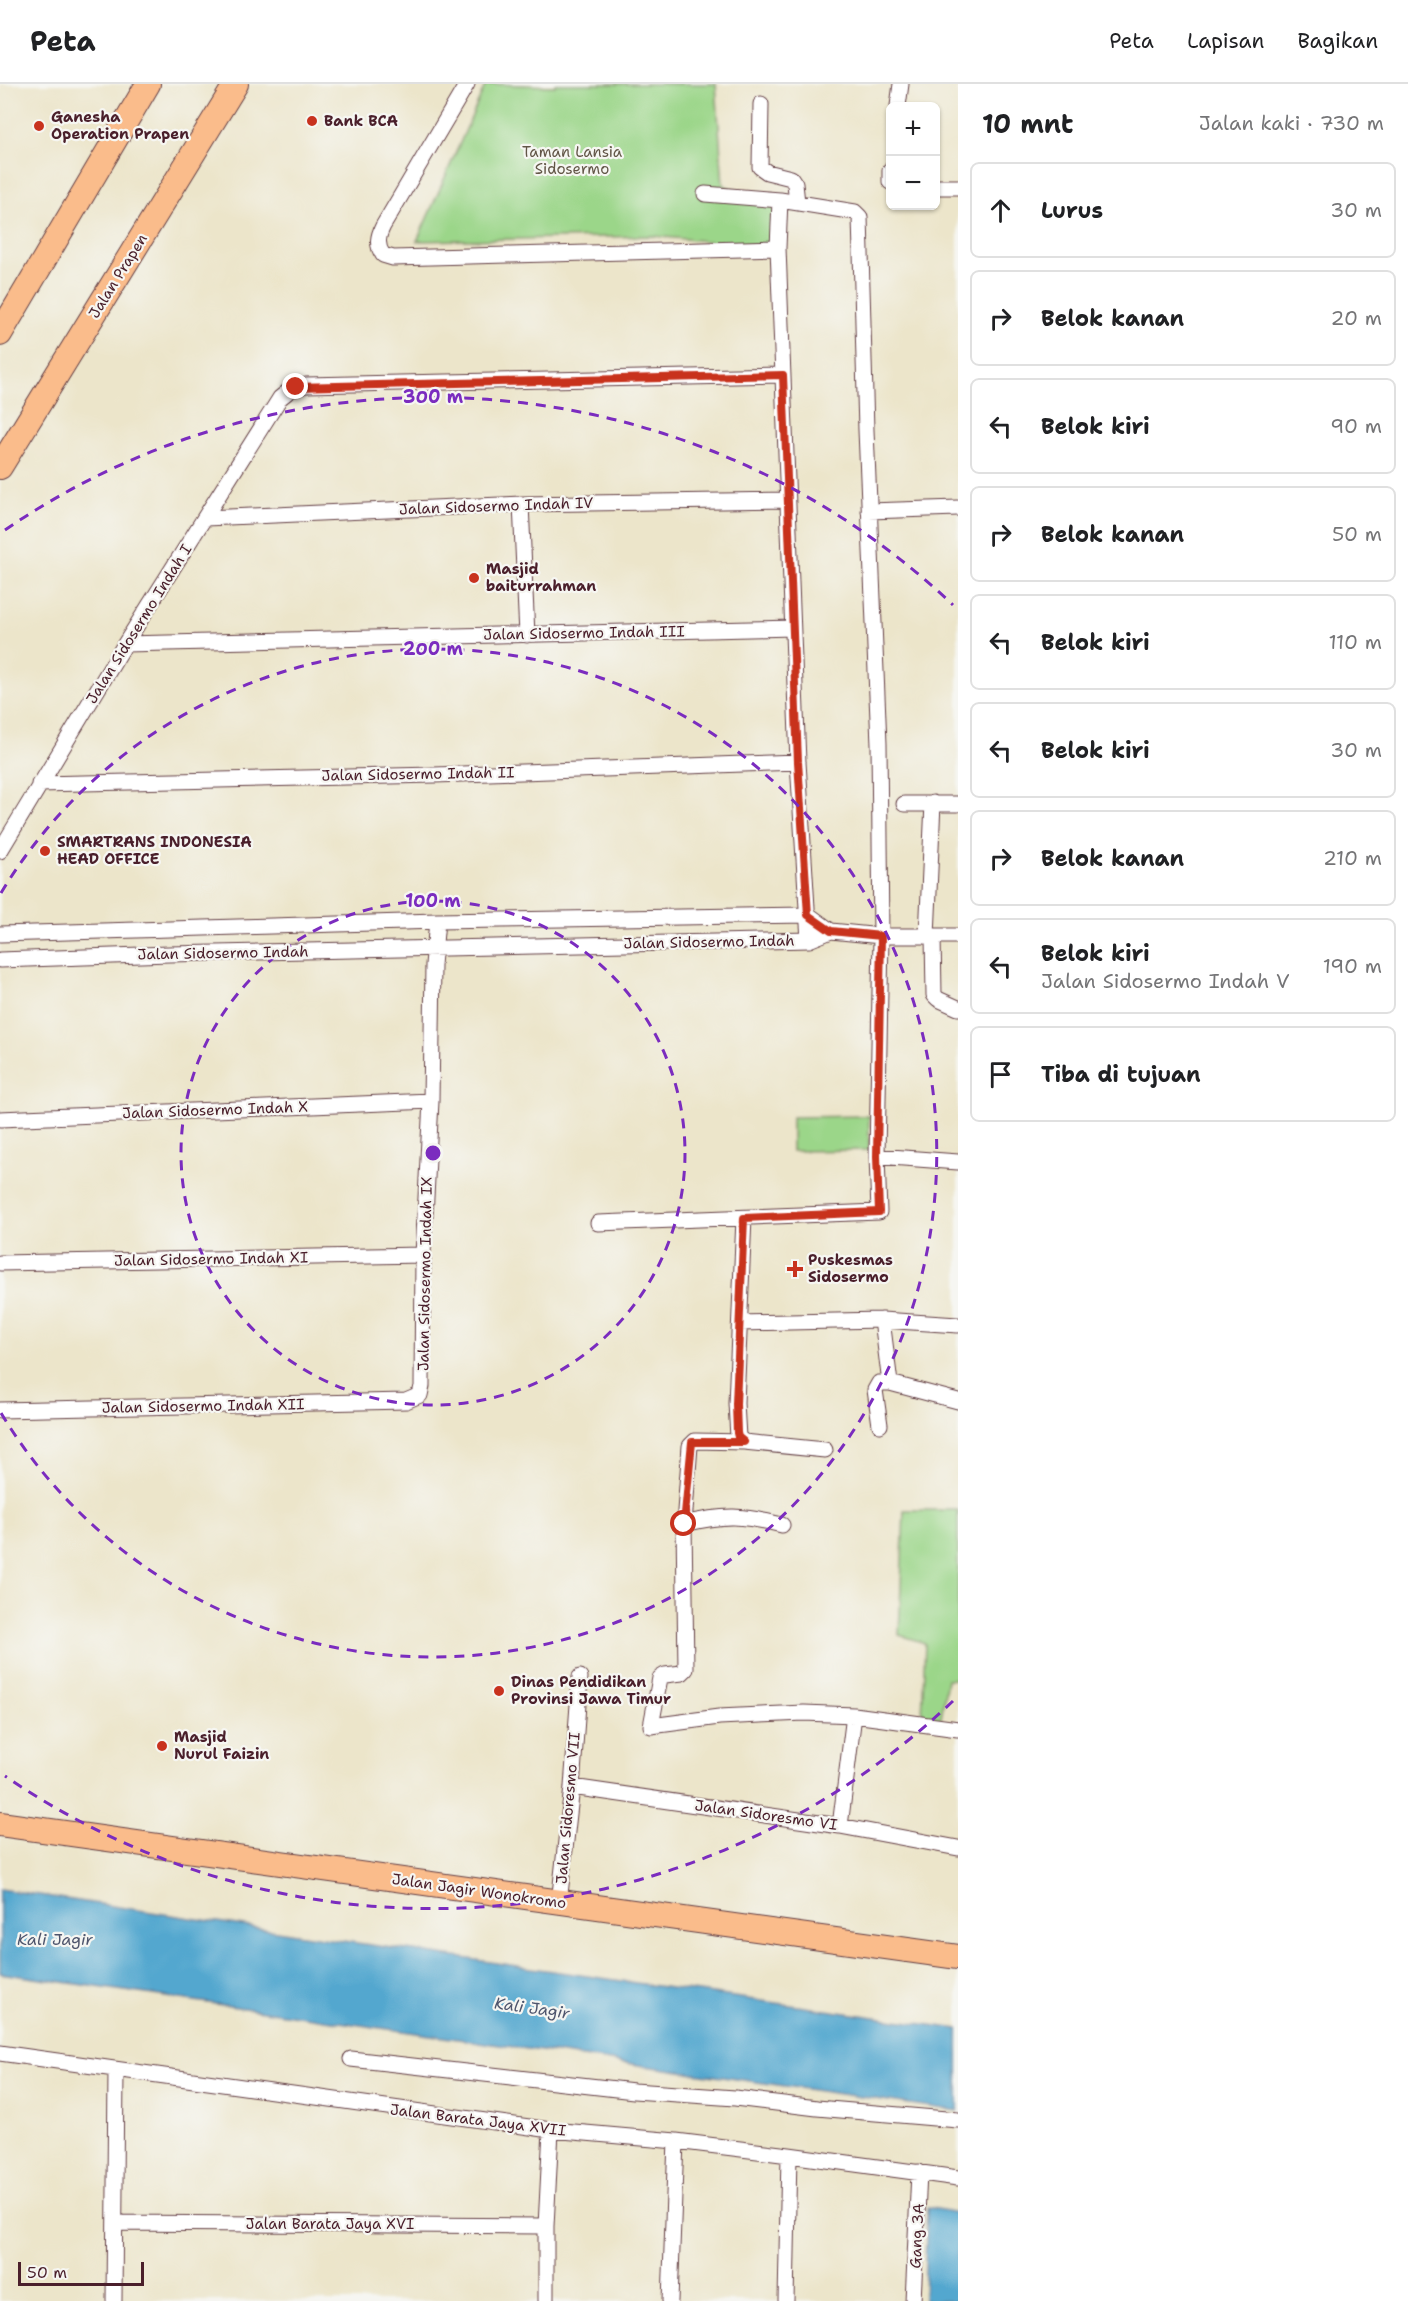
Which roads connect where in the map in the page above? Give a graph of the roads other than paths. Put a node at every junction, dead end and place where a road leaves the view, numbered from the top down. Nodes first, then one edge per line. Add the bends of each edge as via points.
1 (148, 84) edge
2 (236, 84) edge
3 (467, 84) edge
4 (901, 84) edge
5 (899, 102) edge
6 (761, 104) dead end
7 (940, 187) edge
8 (958, 187) edge
9 (705, 194) dead end
10 (780, 200) junction
11 (797, 202) junction
12 (778, 248) junction
13 (0, 334) edge
14 (783, 375) junction
15 (0, 467) edge
16 (787, 500) junction
17 (521, 504) junction
18 (958, 508) edge
19 (869, 511) junction
20 (205, 518) junction
21 (792, 628) junction
22 (527, 635) junction
23 (125, 644) junction
24 (798, 762) junction
25 (39, 784) junction
26 (933, 803) junction
27 (904, 804) dead end
28 (958, 804) edge
29 (0, 851) edge
30 (808, 915) junction
31 (437, 921) junction
32 (168, 929) junction
33 (831, 931) junction
34 (0, 934) edge
35 (881, 936) junction
36 (930, 936) junction
37 (958, 936) edge
38 (809, 940) junction
39 (434, 948) junction
40 (169, 954) junction
41 (0, 960) edge
42 (958, 1008) edge
43 (431, 1101) junction
44 (0, 1119) edge
45 (877, 1156) junction
46 (958, 1162) edge
47 (744, 1218) junction
48 (598, 1223) dead end
49 (423, 1256) junction
50 (0, 1263) edge
51 (882, 1320) junction
52 (740, 1323) junction
53 (958, 1325) edge
54 (890, 1383) junction
55 (406, 1401) joint
56 (958, 1401) edge
57 (0, 1410) edge
58 (880, 1425) dead end
59 (744, 1442) junction
60 (825, 1450) dead end
61 (684, 1524) junction
62 (782, 1525) dead end
63 (580, 1677) dead end
64 (854, 1715) junction
65 (958, 1729) edge
66 (572, 1787) junction
67 (0, 1824) edge
68 (840, 1826) junction
69 (958, 1848) edge
70 (558, 1903) junction
71 (958, 1958) edge
72 (0, 2053) edge
73 (351, 2059) dead end
74 (116, 2071) junction
75 (958, 2120) edge
76 (551, 2130) junction
77 (676, 2141) junction
78 (789, 2155) junction
79 (919, 2172) junction
80 (958, 2178) edge
81 (115, 2223) junction
82 (546, 2226) junction
83 (114, 2301) edge
84 (546, 2301) edge
85 (670, 2301) edge
86 (786, 2301) edge
87 (913, 2301) edge

1 - 13 main road
2 - 15 main road, Jalan Prapen
3 - 12 street via 379,234 382,255 393,258
4 - 5 street
6 - 11 street via 760,167 792,178
7 - 8 street
9 - 10 street
10 - 11 street
10 - 12 street
11 - 19 street via 855,212 860,217
12 - 14 street
14 - 16 street
14 - 20 street, Jalan Sidosermo Indah I via 306,385 280,398
16 - 17 street, Jalan Sidosermo Indah IV
16 - 21 street
17 - 20 street, Jalan Sidosermo Indah IV
17 - 22 street
18 - 19 street
19 - 35 street via 879,744
20 - 23 street, Jalan Sidosermo Indah I
21 - 22 street, Jalan Sidosermo Indah III
21 - 24 street
22 - 23 street, Jalan Sidosermo Indah III
23 - 25 street, Jalan Sidosermo Indah I
24 - 25 street, Jalan Sidosermo Indah II
24 - 30 street
25 - 29 street, Jalan Sidosermo Indah I
26 - 27 street
26 - 28 street
26 - 36 street
30 - 31 street, Jalan Sidosermo Indah
30 - 33 street, Jalan Sidosermo Indah
30 - 38 street
31 - 32 street, Jalan Sidosermo Indah
31 - 39 street, Jalan Sidosermo Indah IX
32 - 34 street, Jalan Sidosermo Indah
32 - 40 street
33 - 35 street
33 - 38 street, Jalan Sidosermo Indah
35 - 36 street
35 - 45 street
36 - 37 street
36 - 42 street via 934,995
38 - 39 street, Jalan Sidosermo Indah
39 - 40 street, Jalan Sidosermo Indah
39 - 43 street, Jalan Sidosermo Indah IX
40 - 41 street, Jalan Sidosermo Indah
43 - 44 street, Jalan Sidosermo Indah X
43 - 49 street, Jalan Sidosermo Indah IX
45 - 46 street
45 - 47 street via 879,1212
47 - 48 street
47 - 52 street
49 - 50 street, Jalan Sidosermo Indah XI
49 - 55 street, Jalan Sidosermo Indah IX via 422,1386 416,1398
51 - 52 street
51 - 53 street
51 - 54 street
52 - 59 street via 736,1404 737,1433
54 - 56 street
54 - 58 street via 879,1383 875,1390
55 - 57 street, Jalan Sidosermo Indah XII
59 - 60 street
59 - 61 street via 692,1442
61 - 62 street via 728,1515
61 - 64 street via 686,1669 660,1678 651,1726 755,1715
63 - 66 street, Jalan Sidoresmo VII
64 - 65 street
64 - 68 street
66 - 68 street, Jalan Sidoresmo VI
66 - 70 street, Jalan Sidoresmo VII
67 - 70 main road, Jalan Jagir Wonokromo
68 - 69 street, Jalan Sidoresmo VI
70 - 71 main road, Jalan Jagir Wonokromo
72 - 74 street, Jalan Barata Jaya XVII
73 - 75 street via 634,2091
74 - 76 street, Jalan Barata Jaya XVII
74 - 81 street
76 - 77 street, Jalan Barata Jaya XVII
76 - 82 street
77 - 78 street, Jalan Barata Jaya XVII
77 - 85 street
78 - 79 street, Jalan Barata Jaya XVII
78 - 86 street
79 - 80 street, Jalan Barata Jaya XVII
79 - 87 street, Gang 3A
81 - 82 street, Jalan Barata Jaya XVI
81 - 83 street
82 - 84 street

